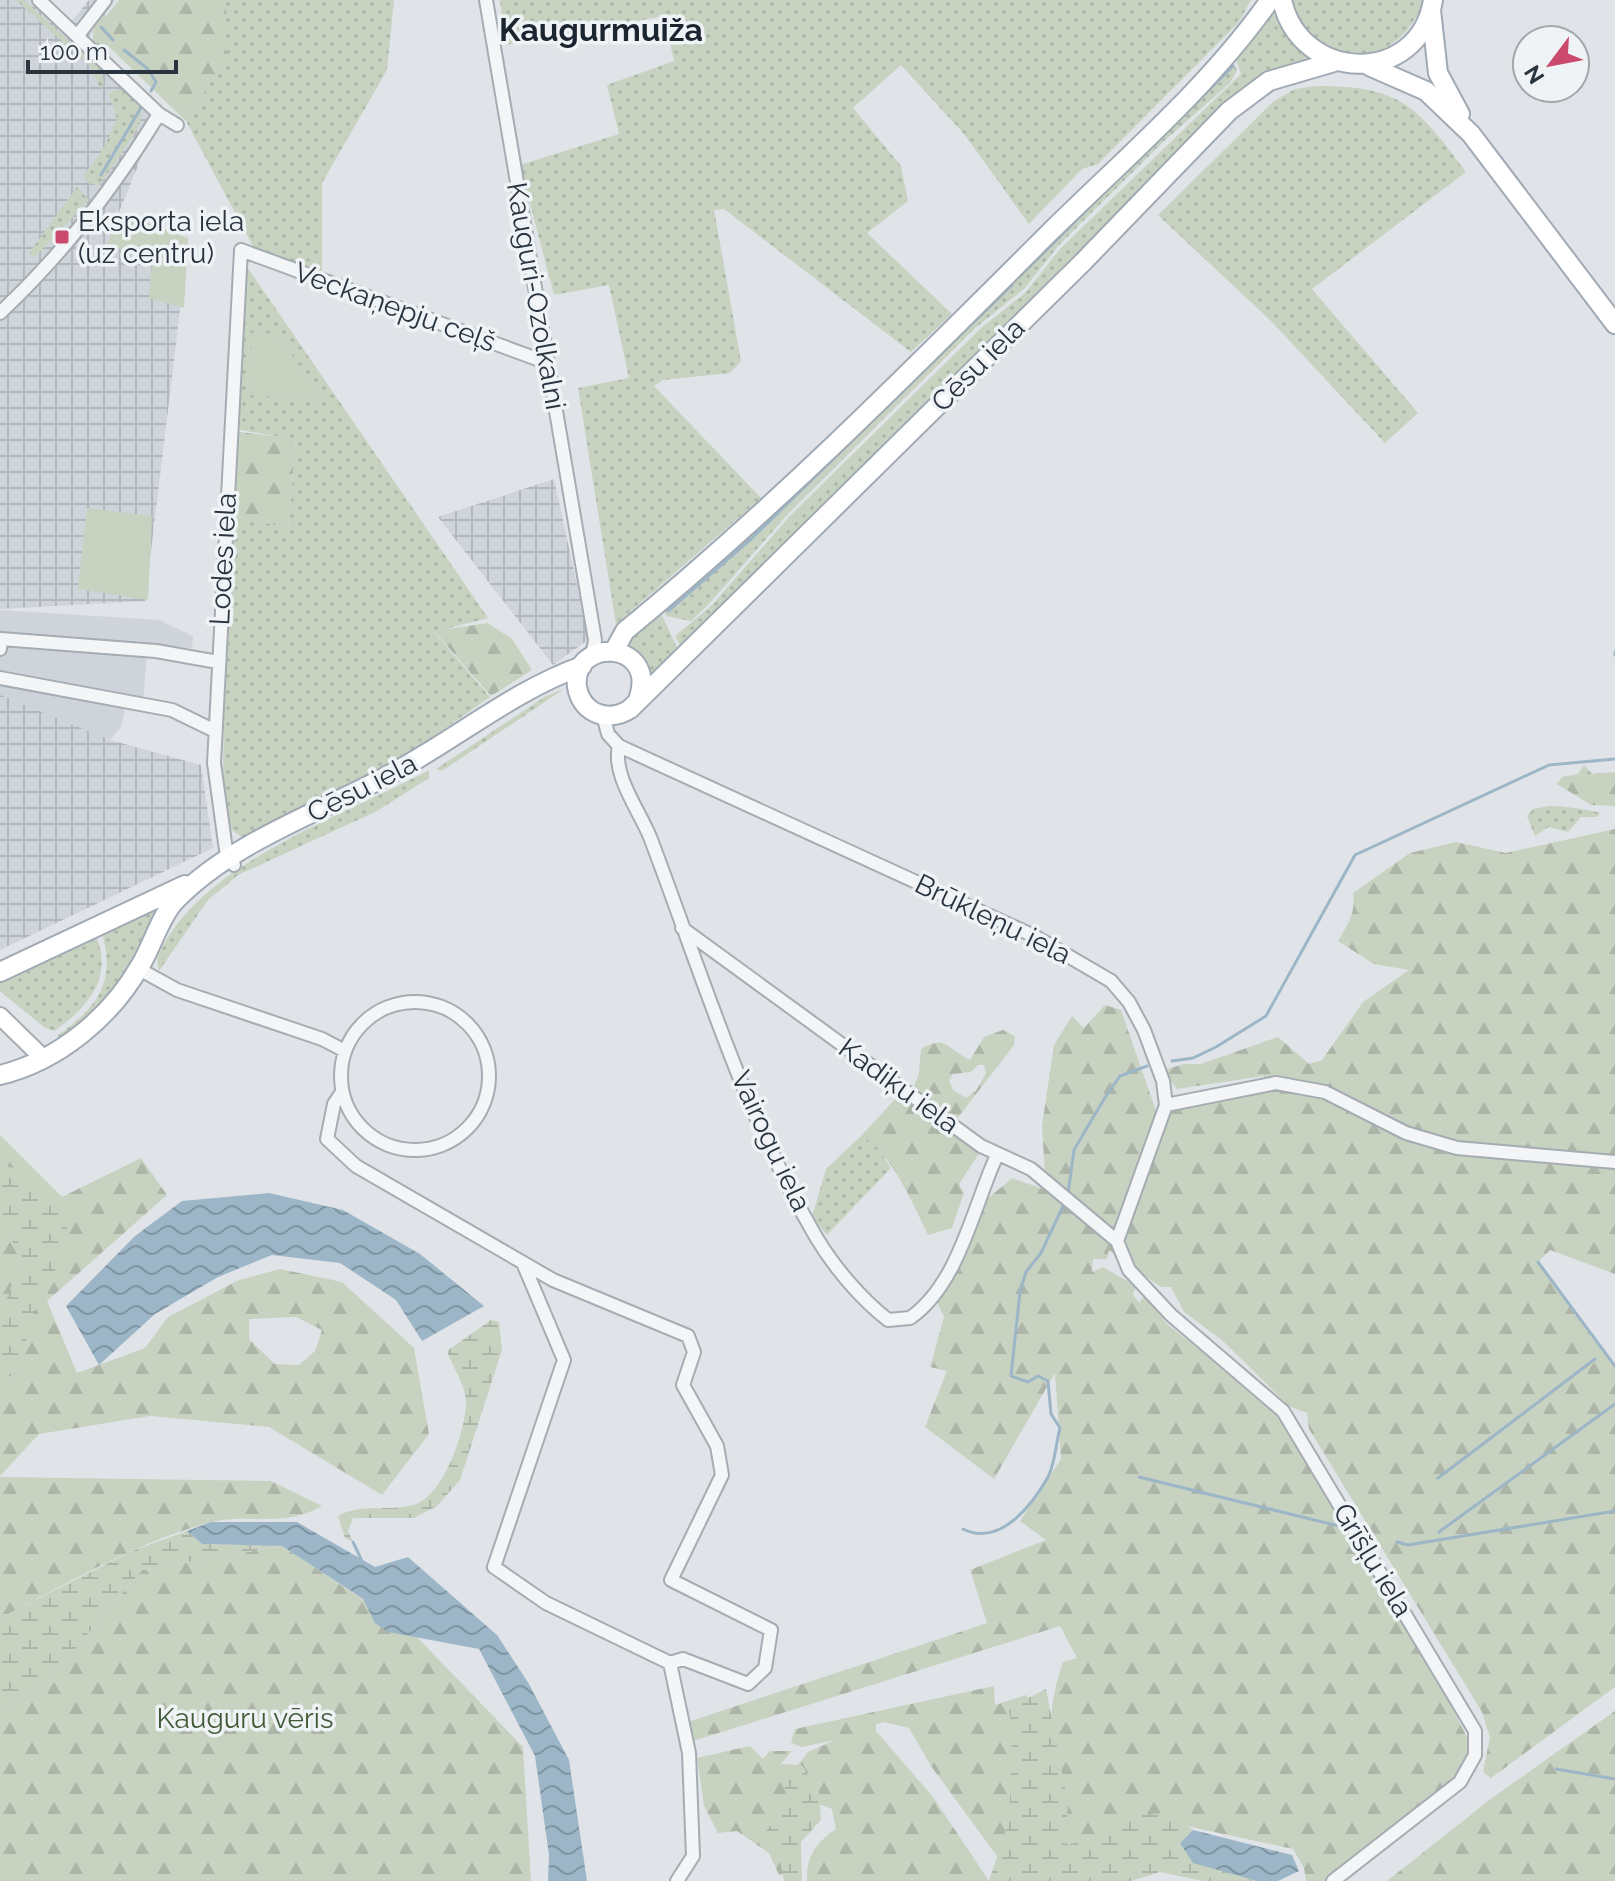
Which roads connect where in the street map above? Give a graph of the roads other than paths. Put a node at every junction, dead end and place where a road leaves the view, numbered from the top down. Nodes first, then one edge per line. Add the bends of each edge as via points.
1 (39, 0) edge
2 (105, 0) edge
3 (486, 0) edge
4 (1270, 0) edge
5 (1282, 0) edge
6 (1432, 5) edge
7 (78, 35) junction
8 (1334, 62) junction
9 (1369, 66) junction
10 (159, 114) junction
11 (177, 125) dead end
12 (1471, 134) junction
13 (241, 250) joint
14 (0, 313) edge
15 (1615, 324) edge
16 (548, 363) junction
17 (0, 649) edge
18 (594, 661) junction
19 (218, 662) junction
20 (0, 678) edge
21 (639, 697) junction
22 (610, 715) junction
23 (215, 731) junction
24 (617, 745) junction
25 (232, 862) junction
26 (213, 872) junction
27 (682, 928) junction
28 (159, 931) junction
29 (139, 969) junction
30 (0, 972) edge
31 (0, 1016) edge
32 (345, 1051) junction
33 (42, 1057) junction
34 (0, 1075) edge
35 (342, 1092) junction
36 (1166, 1105) junction
37 (997, 1155) junction
38 (1615, 1162) edge
39 (1117, 1241) junction
40 (523, 1263) junction
41 (670, 1663) junction
42 (677, 1881) edge
43 (1333, 1881) edge

1 - 7 street
2 - 7 street
3 - 16 street, Kauguri-Ozolkalni
4 - 18 main road, Cēsu iela via 1237,46 1009,274 763,513
5 - 8 main road via 1294,29
6 - 9 main road via 1418,34 1402,51
6 - 12 main road via 1438,73
7 - 10 street
8 - 9 main road
8 - 21 main road, Cēsu iela via 1269,81 1229,111 842,502
9 - 12 main road via 1426,91
10 - 11 street
10 - 14 street via 97,209 42,274
12 - 15 main road
13 - 16 street, Veckaņepju ceļš
13 - 19 street, Lodes iela
16 - 18 street, Kauguri-Ozolkalni
17 - 19 street via 1,639 49,640
18 - 21 main road via 628,656 642,682
18 - 22 main road via 581,700
18 - 25 main road, Cēsu iela via 569,682 430,765
19 - 23 street, Lodes iela
20 - 23 street via 172,710
21 - 22 main road, Cēsu iela via 630,709
22 - 24 street
23 - 25 street, Lodes iela via 214,763
24 - 27 street, Vairogu iela via 616,757
24 - 36 street, Brūkleņu iela via 1034,936 1111,981 1129,1002 1163,1081
25 - 26 main road, Cēsu iela
25 - 28 main road, Cēsu iela
26 - 28 main road, Cēsu iela via 174,903
26 - 30 main road
27 - 37 street, Kadiķu iela
27 - 37 street, Vairogu iela via 734,1063 817,1238 856,1290 888,1320 910,1318 935,1293 952,1265
28 - 29 main road, Cēsu iela
29 - 32 street via 177,990
29 - 33 main road, Cēsu iela via 89,1029
31 - 33 main road
32 - 35 street
32 - 35 street via 359,1026 377,1011 422,1001 445,1007 479,1038 488,1060 489,1083 473,1123 448,1142 418,1151 388,1145 362,1129
33 - 34 main road, Cēsu iela
35 - 40 street via 327,1139 346,1157
36 - 38 street via 1276,1083 1333,1095 1406,1133 1457,1148
36 - 39 street
37 - 39 street, Kadiķu iela via 1031,1169
39 - 43 street, Grīšļu iela via 1129,1270 1171,1315 1283,1411 1475,1731 1475,1755 1460,1782
40 - 41 street via 564,1360 494,1567 546,1603
40 - 41 street via 688,1336 694,1352 683,1385 717,1446 722,1475 671,1580 771,1630 765,1668 748,1684 683,1659
41 - 42 street via 689,1753 693,1856

